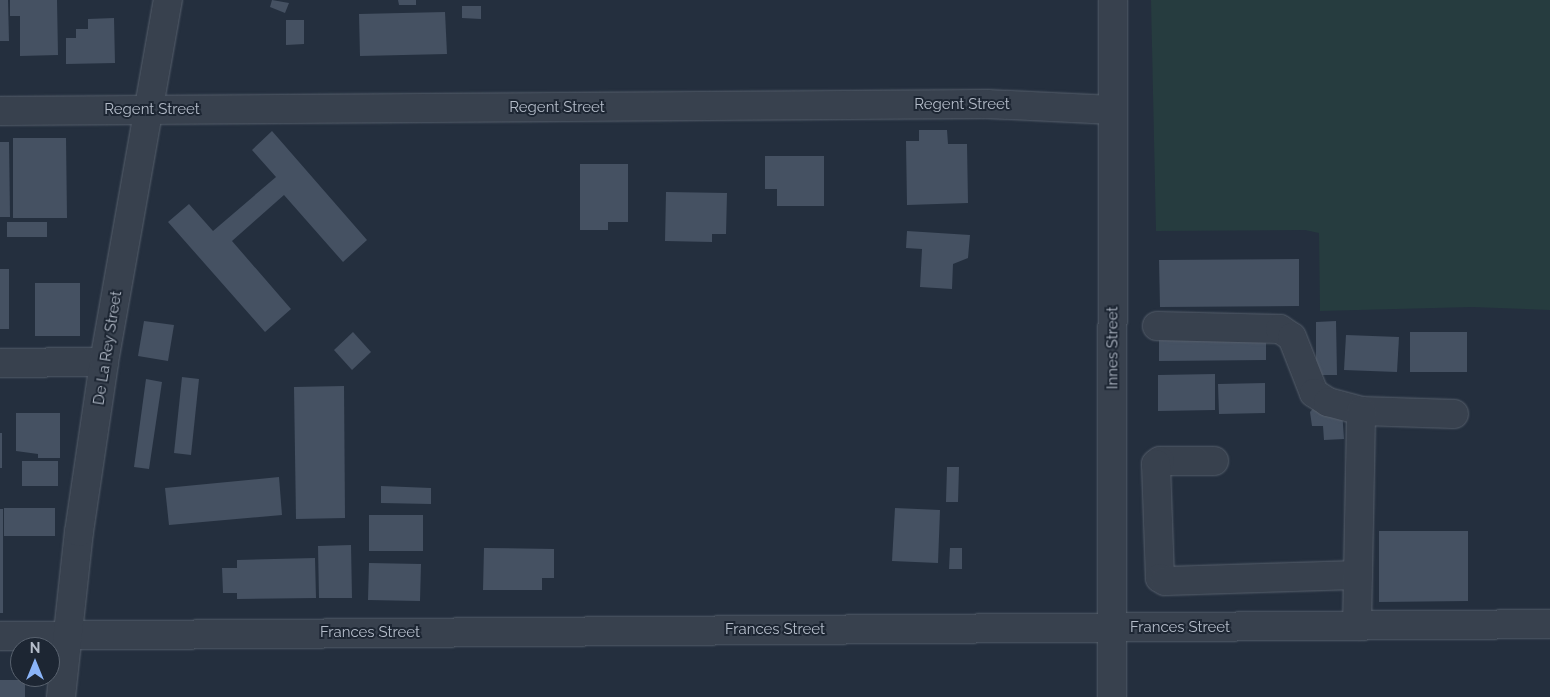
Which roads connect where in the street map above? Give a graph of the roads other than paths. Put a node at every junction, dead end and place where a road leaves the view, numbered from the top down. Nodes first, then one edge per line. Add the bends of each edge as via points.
1 (168, 0) edge
2 (1113, 0) edge
3 (1113, 110) junction
4 (0, 111) edge
5 (150, 111) junction
6 (1158, 326) dead end
7 (104, 362) junction
8 (0, 363) edge
9 (1361, 411) junction
10 (1454, 414) dead end
11 (1214, 461) dead end
12 (1358, 575) junction
13 (1550, 624) edge
14 (1357, 626) junction
15 (1112, 628) junction
16 (70, 635) junction
17 (0, 636) edge
18 (61, 697) edge
19 (1112, 697) edge

1 - 5 street, De La Rey Street
2 - 3 street, Innes Street
3 - 5 street, Regent Street via 987,104
3 - 15 street, Innes Street
4 - 5 street, Regent Street
5 - 7 street, De La Rey Street
6 - 9 street via 1280,329 1292,337 1314,393 1328,402
7 - 8 street
7 - 16 street, De La Rey Street via 79,532
9 - 10 street
9 - 12 street
11 - 12 street via 1160,461 1156,464 1160,578 1166,581
12 - 14 street
13 - 14 street, Frances Street
14 - 15 street, Frances Street
15 - 16 street, Frances Street
15 - 19 street, Innes Street
16 - 17 street, Frances Street
16 - 18 street, De La Rey Street

